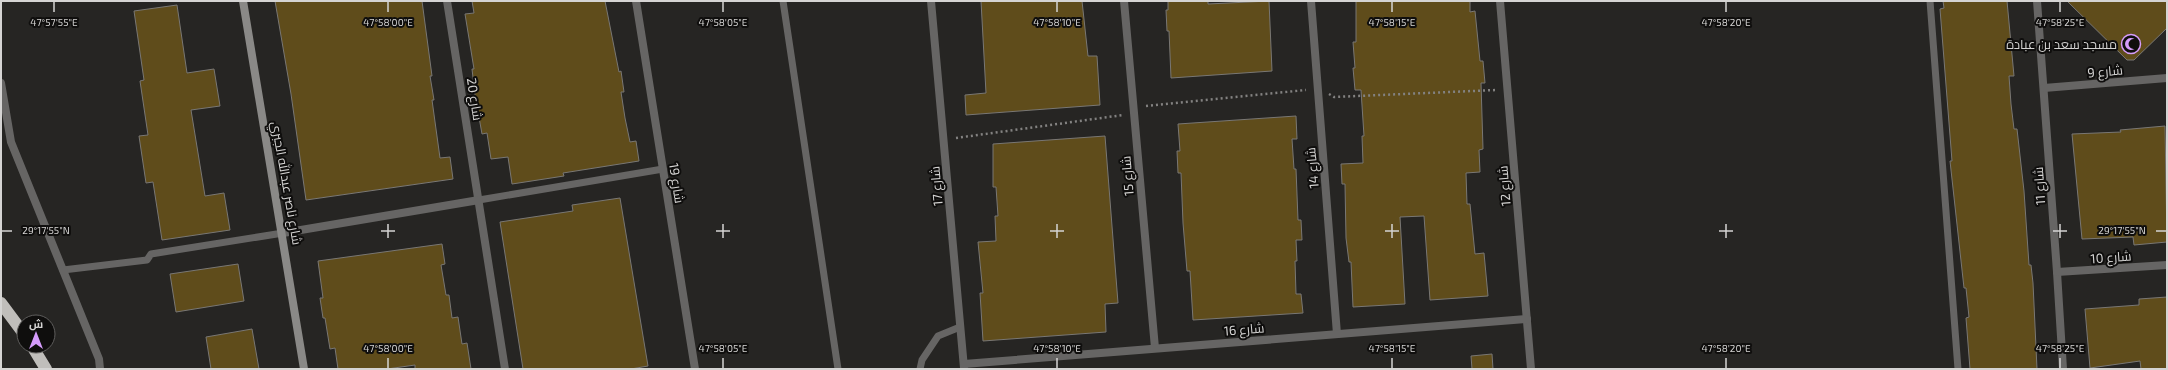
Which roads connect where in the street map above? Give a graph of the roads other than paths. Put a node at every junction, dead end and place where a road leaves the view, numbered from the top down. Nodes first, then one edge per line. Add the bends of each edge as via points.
1 (243, 1) edge
2 (447, 1) edge
3 (636, 1) edge
4 (783, 1) edge
5 (931, 1) edge
6 (1124, 1) edge
7 (1311, 1) edge
8 (1500, 1) edge
9 (1930, 1) edge
10 (2037, 1) edge
11 (2167, 78) edge
12 (1, 83) edge
13 (2044, 88) junction
14 (663, 169) junction
15 (479, 200) junction
16 (283, 233) junction
17 (2167, 265) edge
18 (63, 270) junction
19 (2058, 272) junction
20 (1, 303) edge
21 (1527, 319) junction
22 (16, 323) edge
23 (960, 327) junction
24 (1337, 334) junction
25 (1155, 348) junction
26 (37, 354) edge
27 (964, 366) edge
28 (46, 369) edge
29 (100, 369) edge
30 (304, 369) edge
31 (505, 369) edge
32 (695, 369) edge
33 (838, 369) edge
34 (920, 369) edge
35 (1531, 369) edge
36 (1958, 369) edge
37 (2063, 369) edge

1 - 16 street, شارع ناصر عبدالله الجبري
2 - 15 street, شارع 20
3 - 14 street, شارع 19
4 - 33 lane
5 - 23 street, شارع 17
6 - 25 street, شارع 15
7 - 24 street, شارع 14
8 - 21 street, شارع 12
9 - 36 lane
10 - 13 street, شارع 11
11 - 13 street, شارع 9
12 - 18 street via 11,142
13 - 19 street, شارع 11
14 - 15 lane
14 - 32 street, شارع 19
15 - 16 street
15 - 31 street, شارع 20
16 - 18 lane via 151,254 147,260
16 - 30 street, شارع ناصر عبدالله الجبري
17 - 19 street, شارع 10
18 - 29 street via 99,359
19 - 37 street, شارع 11
20 - 22 highway
21 - 24 street, شارع 16
21 - 35 street, شارع 12
23 - 27 street, شارع 17
23 - 34 lane via 938,336 922,360
24 - 25 street, شارع 16
25 - 27 street, شارع 16
26 - 28 highway

